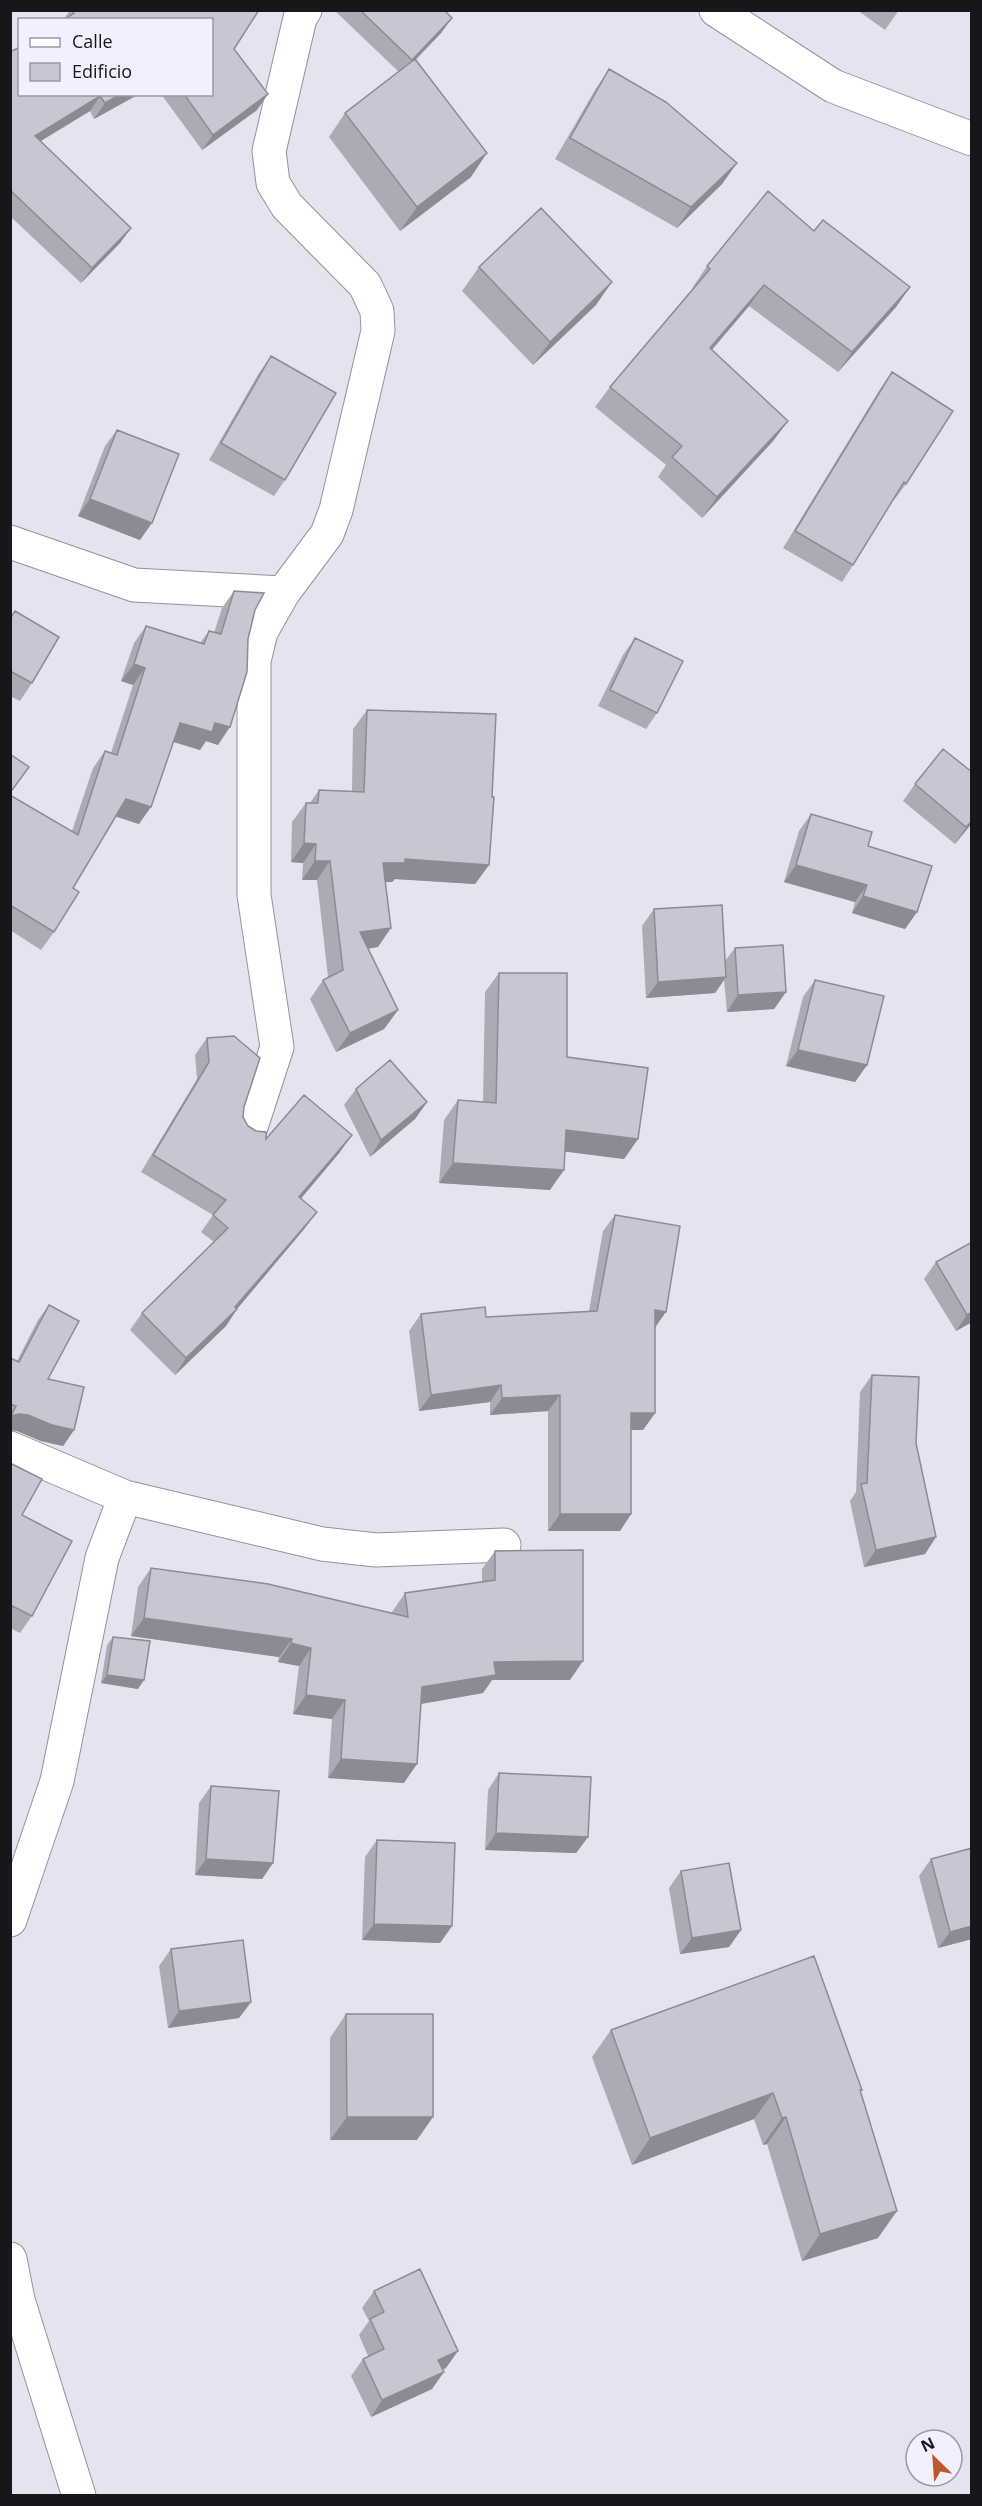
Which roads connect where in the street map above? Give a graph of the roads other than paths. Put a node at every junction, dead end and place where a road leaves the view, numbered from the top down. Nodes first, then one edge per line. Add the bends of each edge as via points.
1 (305, 10) edge
2 (716, 10) edge
3 (972, 139) edge
4 (10, 542) edge
5 (283, 593) junction
6 (250, 1130) edge
7 (10, 1448) edge
8 (125, 1497) junction
9 (504, 1545) dead end
10 (10, 1920) edge
11 (10, 2259) edge
12 (79, 2496) edge

1 - 5 street via 269,151 273,183 286,206 365,285 376,311 378,331 333,518 327,534
2 - 3 street via 833,86
4 - 5 street via 134,585
5 - 6 street via 261,632 254,661 254,895 277,1047
7 - 8 street
8 - 9 street via 322,1544 376,1550
8 - 10 street via 102,1558 57,1781
11 - 12 street via 18,2300

